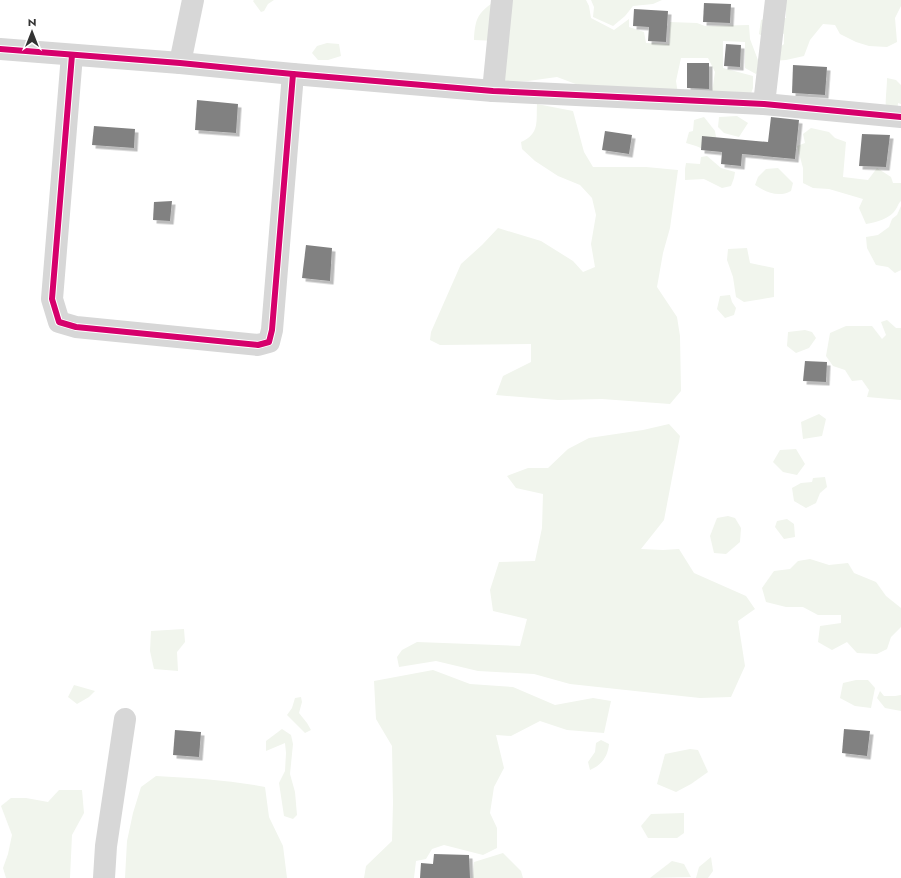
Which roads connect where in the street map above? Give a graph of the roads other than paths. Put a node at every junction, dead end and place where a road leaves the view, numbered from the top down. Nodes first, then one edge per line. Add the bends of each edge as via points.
1 (193, 0) edge
2 (502, 0) edge
3 (776, 0) edge
4 (0, 49) edge
5 (72, 55) junction
6 (180, 63) junction
7 (292, 74) junction
8 (492, 91) junction
9 (764, 104) junction
10 (901, 117) edge
11 (125, 719) dead end
12 (104, 878) edge

1 - 6 street
2 - 8 street
3 - 9 street
4 - 5 street
5 - 6 street
5 - 7 street via 52,299 58,322 76,327 258,345 269,342 272,330
6 - 7 street
7 - 8 street
8 - 9 street
9 - 10 street
11 - 12 street via 106,846

